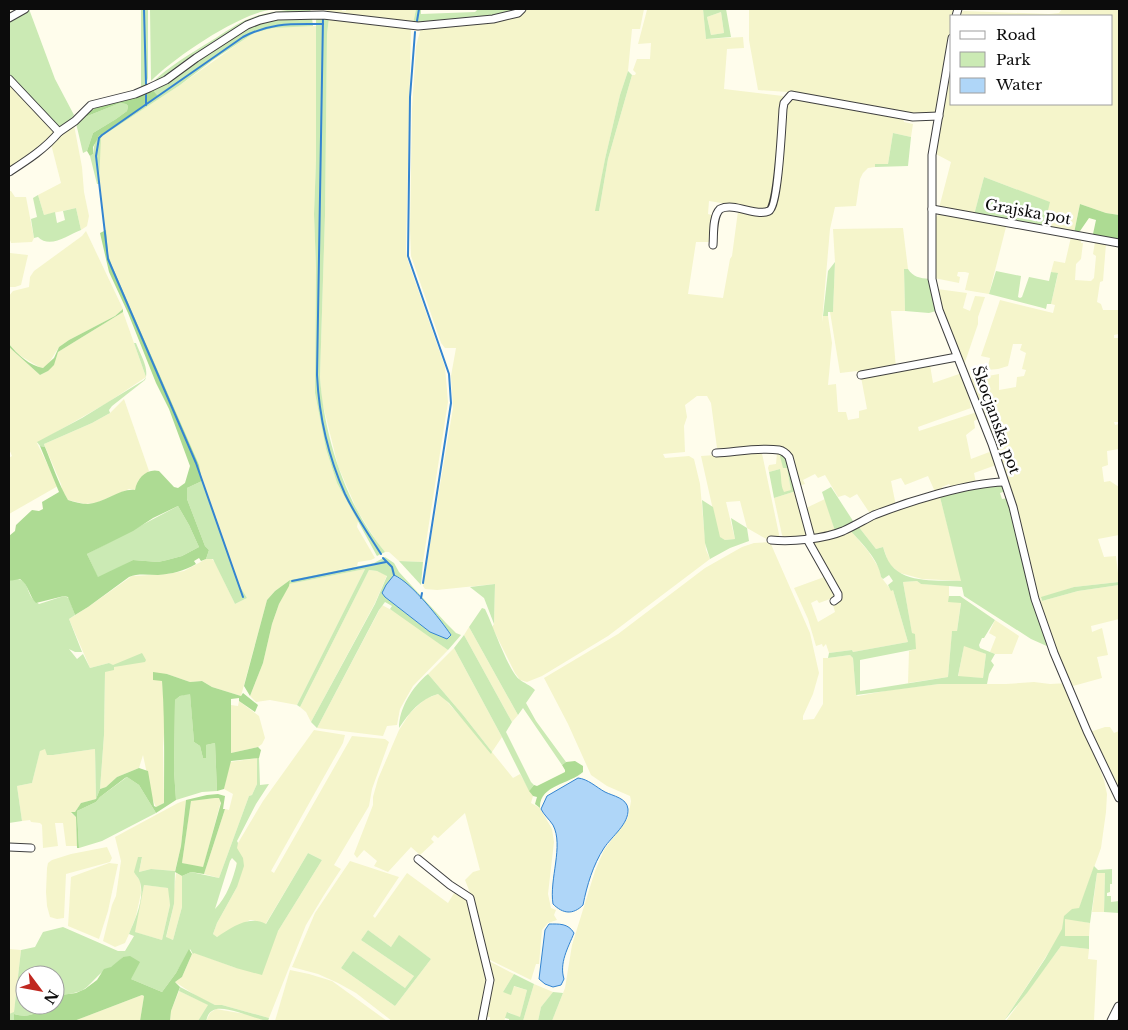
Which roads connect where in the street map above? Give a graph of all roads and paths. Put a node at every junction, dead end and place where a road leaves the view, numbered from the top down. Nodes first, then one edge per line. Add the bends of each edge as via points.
1 (25, 9) edge
2 (522, 9) edge
3 (9, 18) edge
4 (950, 50) edge
5 (9, 79) edge
6 (939, 116) junction
7 (59, 132) junction
8 (9, 172) edge
9 (932, 209) junction
10 (1119, 242) edge
11 (713, 246) dead end
12 (957, 357) junction
13 (861, 375) dead end
14 (716, 453) dead end
15 (1004, 482) junction
16 (809, 539) junction
17 (771, 540) dead end
18 (834, 601) dead end
19 (1119, 798) edge
20 (9, 847) edge
21 (31, 848) dead end
22 (418, 859) dead end
23 (1119, 1007) edge
24 (482, 1021) edge
25 (1112, 1021) edge

1 - 3 street
2 - 7 street via 494,19 418,26 323,15 277,16 260,20 247,25 166,80 135,94 91,105
4 - 6 street, Škocjanska pot
5 - 7 street
6 - 9 street, Škocjanska pot via 932,155
6 - 11 street via 912,116 791,95 783,109 773,208 763,212 732,207 720,209 715,221
7 - 8 street via 32,157
9 - 10 street, Grajska pot
9 - 12 street, Škocjanska pot via 932,279 939,310
12 - 13 street
12 - 15 street, Škocjanska pot
14 - 16 street via 786,452
15 - 16 street via 971,486 899,506 871,516 842,532
15 - 19 street, Škocjanska pot via 1035,599 1054,653
16 - 17 street
16 - 18 street via 838,594
20 - 21 street
22 - 24 street via 470,898 490,980
23 - 25 street

